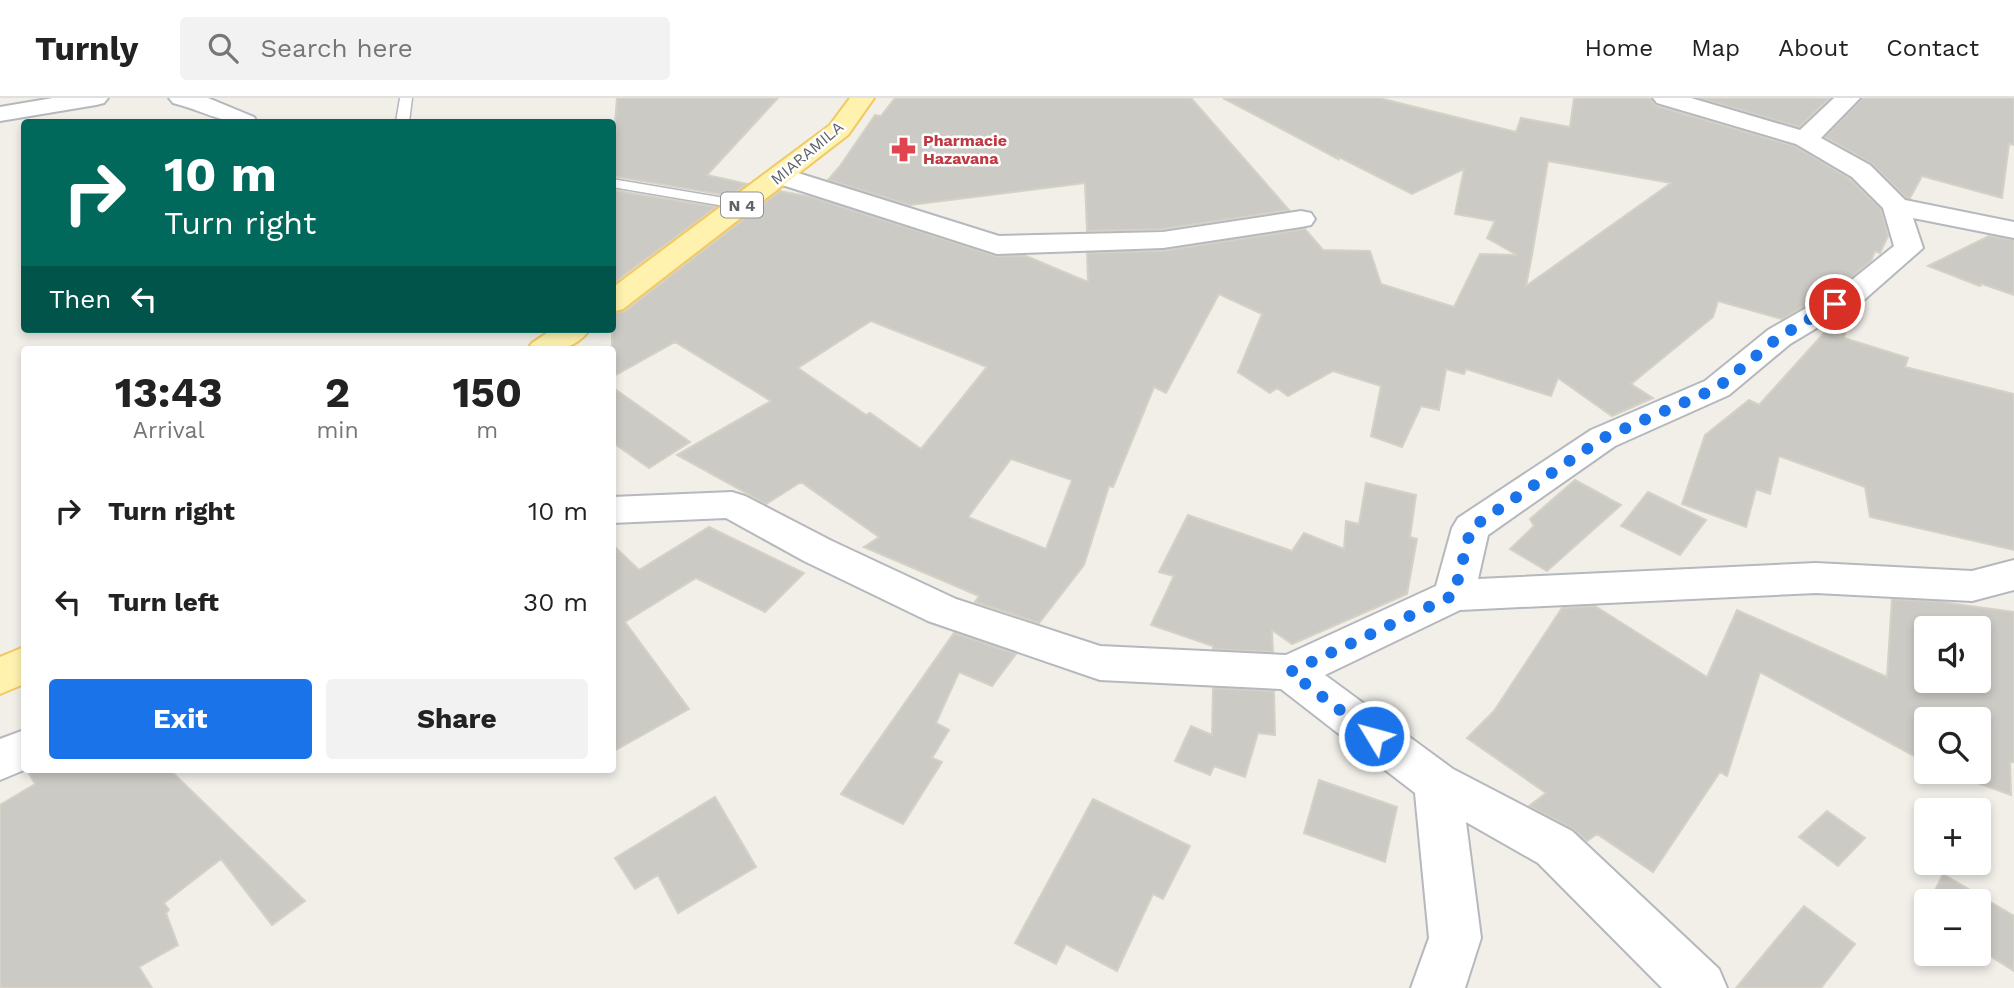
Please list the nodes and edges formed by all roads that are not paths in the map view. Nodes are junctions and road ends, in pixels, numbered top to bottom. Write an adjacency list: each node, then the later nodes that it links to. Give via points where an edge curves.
1 (96, 98): 7 (street)
2 (181, 98): 8 (street)
3 (406, 98): 9 (lane)
4 (862, 98): 11 (main road, MIARAMILA / N 4, via 839,130)
5 (1665, 98): 10 (street)
6 (1848, 98): 10 (street)
7 (0, 114)
8 (238, 119)
9 (403, 119)
10 (1805, 139): 14 (street, via 1861,172)
11 (782, 176): 13 (main road, MIARAMILA / N 4); 15 (street, via 997,245 1163,240)
12 (616, 184): 13 (lane)
13 (742, 205): 17 (main road, MIARAMILA / N 4)
14 (1896, 206): 16 (street); 22 (street, via 1909,248 1854,293 1779,337 1717,388 1603,438 1471,528)
15 (1301, 219)
16 (2014, 230)
17 (616, 300)
18 (568, 333): 19 (main road)
19 (549, 346)
20 (616, 510): 24 (street, via 732,505 942,610 1100,663)
21 (2014, 575): 22 (street, via 1972,586 1816,578)
22 (1454, 595): 24 (street)
23 (21, 666): 25 (main road)
24 (1290, 672): 28 (street)
25 (0, 677)
26 (21, 751): 27 (street)
27 (0, 760)
28 (1437, 783): 29 (street, via 1455,938); 30 (street, via 1555,847)
29 (1438, 988)
30 (1700, 988)

